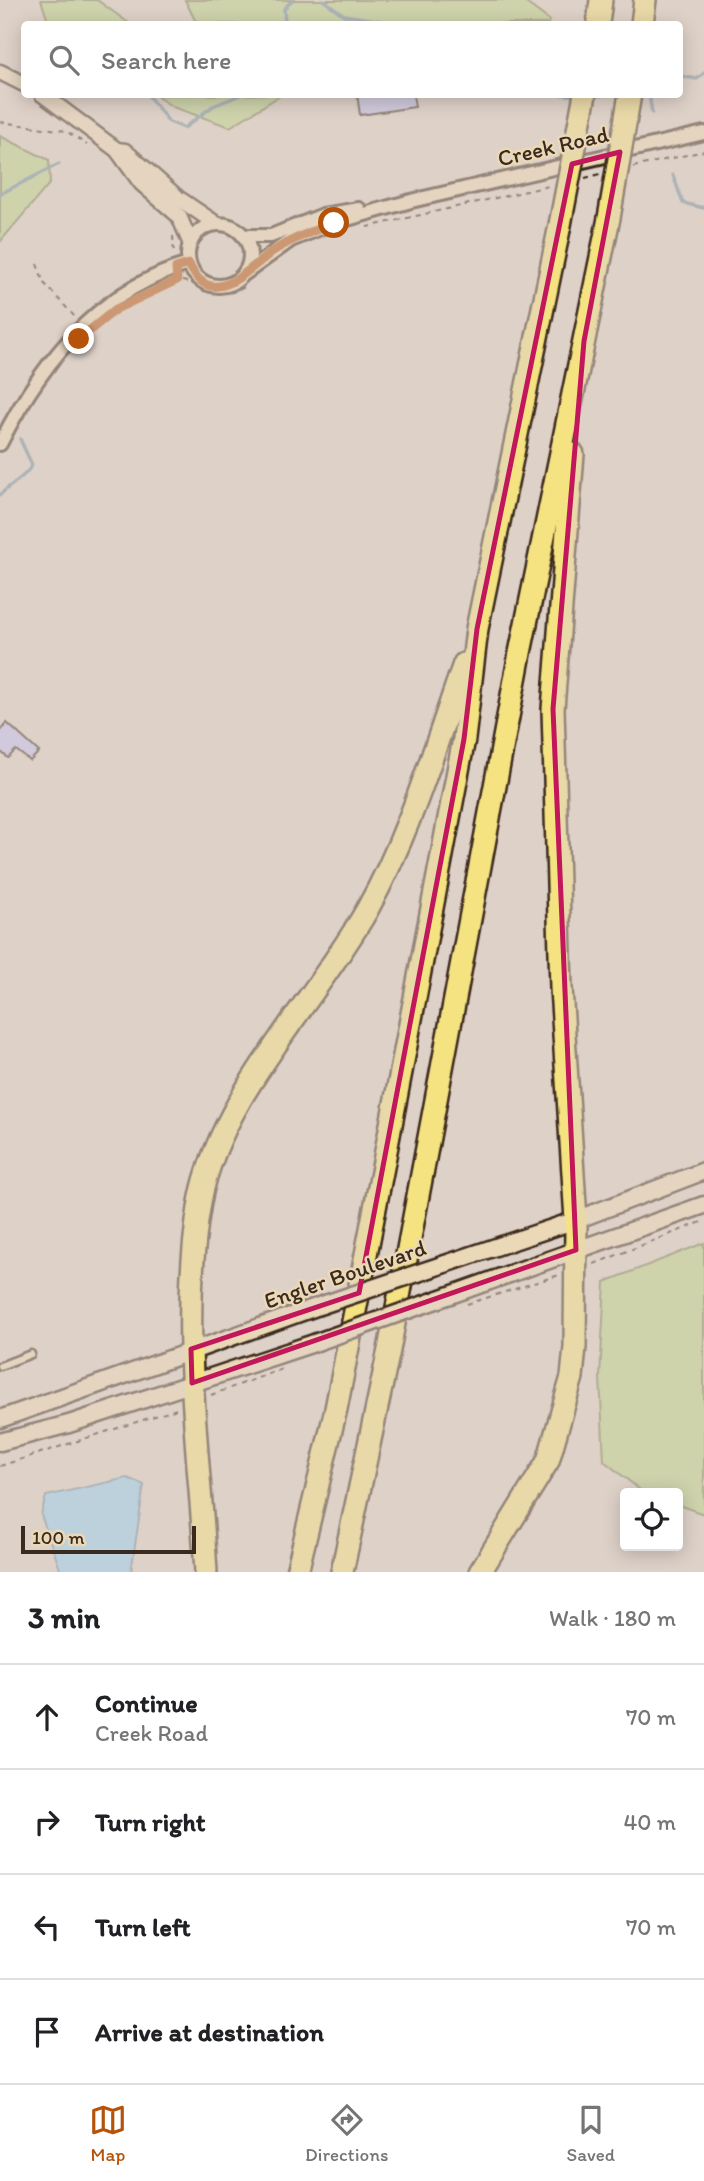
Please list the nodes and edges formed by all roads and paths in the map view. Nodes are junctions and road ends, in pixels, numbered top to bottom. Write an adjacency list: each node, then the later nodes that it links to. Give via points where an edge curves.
1 (0, 72): 2 (street)
2 (21, 82)
3 (47, 98): 9 (street)
4 (583, 98): 27 (highway, bridge)
5 (629, 98): 25 (highway, bridge)
6 (0, 122): 8 (path, via 66,131)
7 (704, 133): 15 (street, Creek Road)
8 (89, 146)
9 (117, 150): 16 (street, via 125,151 178,198); 20 (street, via 141,183 179,216)
10 (704, 151): 11 (path)
11 (625, 169)
12 (612, 172): 13 (path)
13 (585, 178)
14 (559, 184): 17 (path)
15 (411, 201): 19 (street, Creek Road, via 323,215 271,236); 23 (street, Creek Road, via 310,231 272,253)
16 (215, 223): 19 (street, via 236,228); 20 (street, via 196,233)
17 (361, 228)
18 (172, 233): 22 (path)
19 (244, 236): 23 (street, via 251,256)
20 (190, 242): 22 (street)
21 (37, 264): 24 (path, via 44,284)
22 (182, 266): 23 (street, via 199,280 218,286); 23 (path, via 177,280 214,293 226,293); 24 (street, via 114,300)
23 (246, 280)
24 (83, 326): 26 (street, via 51,359)
25 (583, 341): 30 (highway, via 553,709 561,988); 47 (highway)
26 (0, 444)
27 (477, 629): 36 (highway, via 397,849 367,910 237,1106 213,1157 201,1202); 46 (highway, via 464,739 383,1167 336,1409)
28 (704, 1171): 30 (main road, Engler Boulevard)
29 (704, 1205): 32 (main road)
30 (576, 1220): 32 (highway); 36 (main road, Engler Boulevard, bridge)
31 (704, 1221): 33 (path)
32 (576, 1250): 40 (main road, bridge, via 314,1343); 48 (highway, via 574,1357 556,1440 530,1495)
33 (594, 1264)
34 (562, 1275): 35 (path)
35 (459, 1306)
36 (191, 1349): 40 (highway); 42 (main road, Engler Boulevard)
37 (31, 1354): 38 (lane)
38 (0, 1366)
39 (291, 1366): 40 (path)
40 (201, 1389): 43 (main road); 45 (highway)
41 (172, 1411): 44 (path)
42 (0, 1419)
43 (0, 1442)
44 (0, 1466)
45 (206, 1572)
46 (297, 1572)
47 (342, 1572)
48 (480, 1572)

